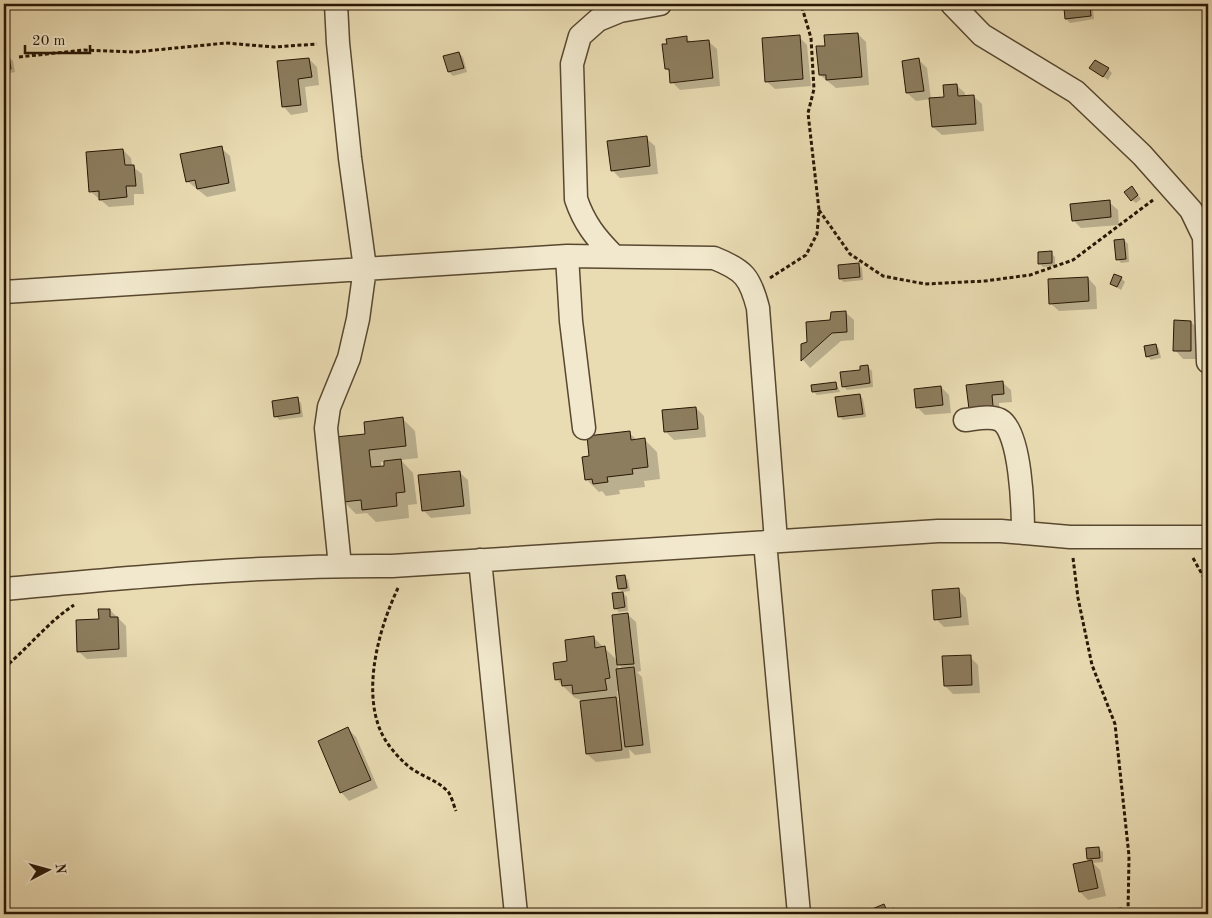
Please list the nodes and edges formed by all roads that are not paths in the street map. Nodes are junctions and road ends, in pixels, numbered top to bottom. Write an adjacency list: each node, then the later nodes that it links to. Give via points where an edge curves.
1 (336, 4): 6 (street)
2 (660, 4): 4 (street, via 598,20 580,36 572,64 576,199 582,217)
3 (952, 4): 8 (street, via 982,35 1076,92 1172,186 1191,210 1204,237)
4 (613, 255): 5 (street); 13 (street, via 714,258 736,267 752,286 758,308)
5 (567, 256): 6 (street); 10 (street)
6 (365, 268): 7 (street); 15 (street, via 349,358 331,400 326,428)
7 (4, 292)
8 (1208, 362)
9 (965, 420): 11 (street, via 998,419 1005,424 1017,462)
10 (584, 428)
11 (1024, 533): 12 (street, via 1070,537); 13 (street, via 938,531)
12 (1208, 537)
13 (770, 542): 14 (street); 18 (street, via 774,658)
14 (480, 560): 15 (street); 17 (street)
15 (340, 566): 16 (street, via 117,578)
16 (4, 589)
17 (516, 914)
18 (799, 914)

